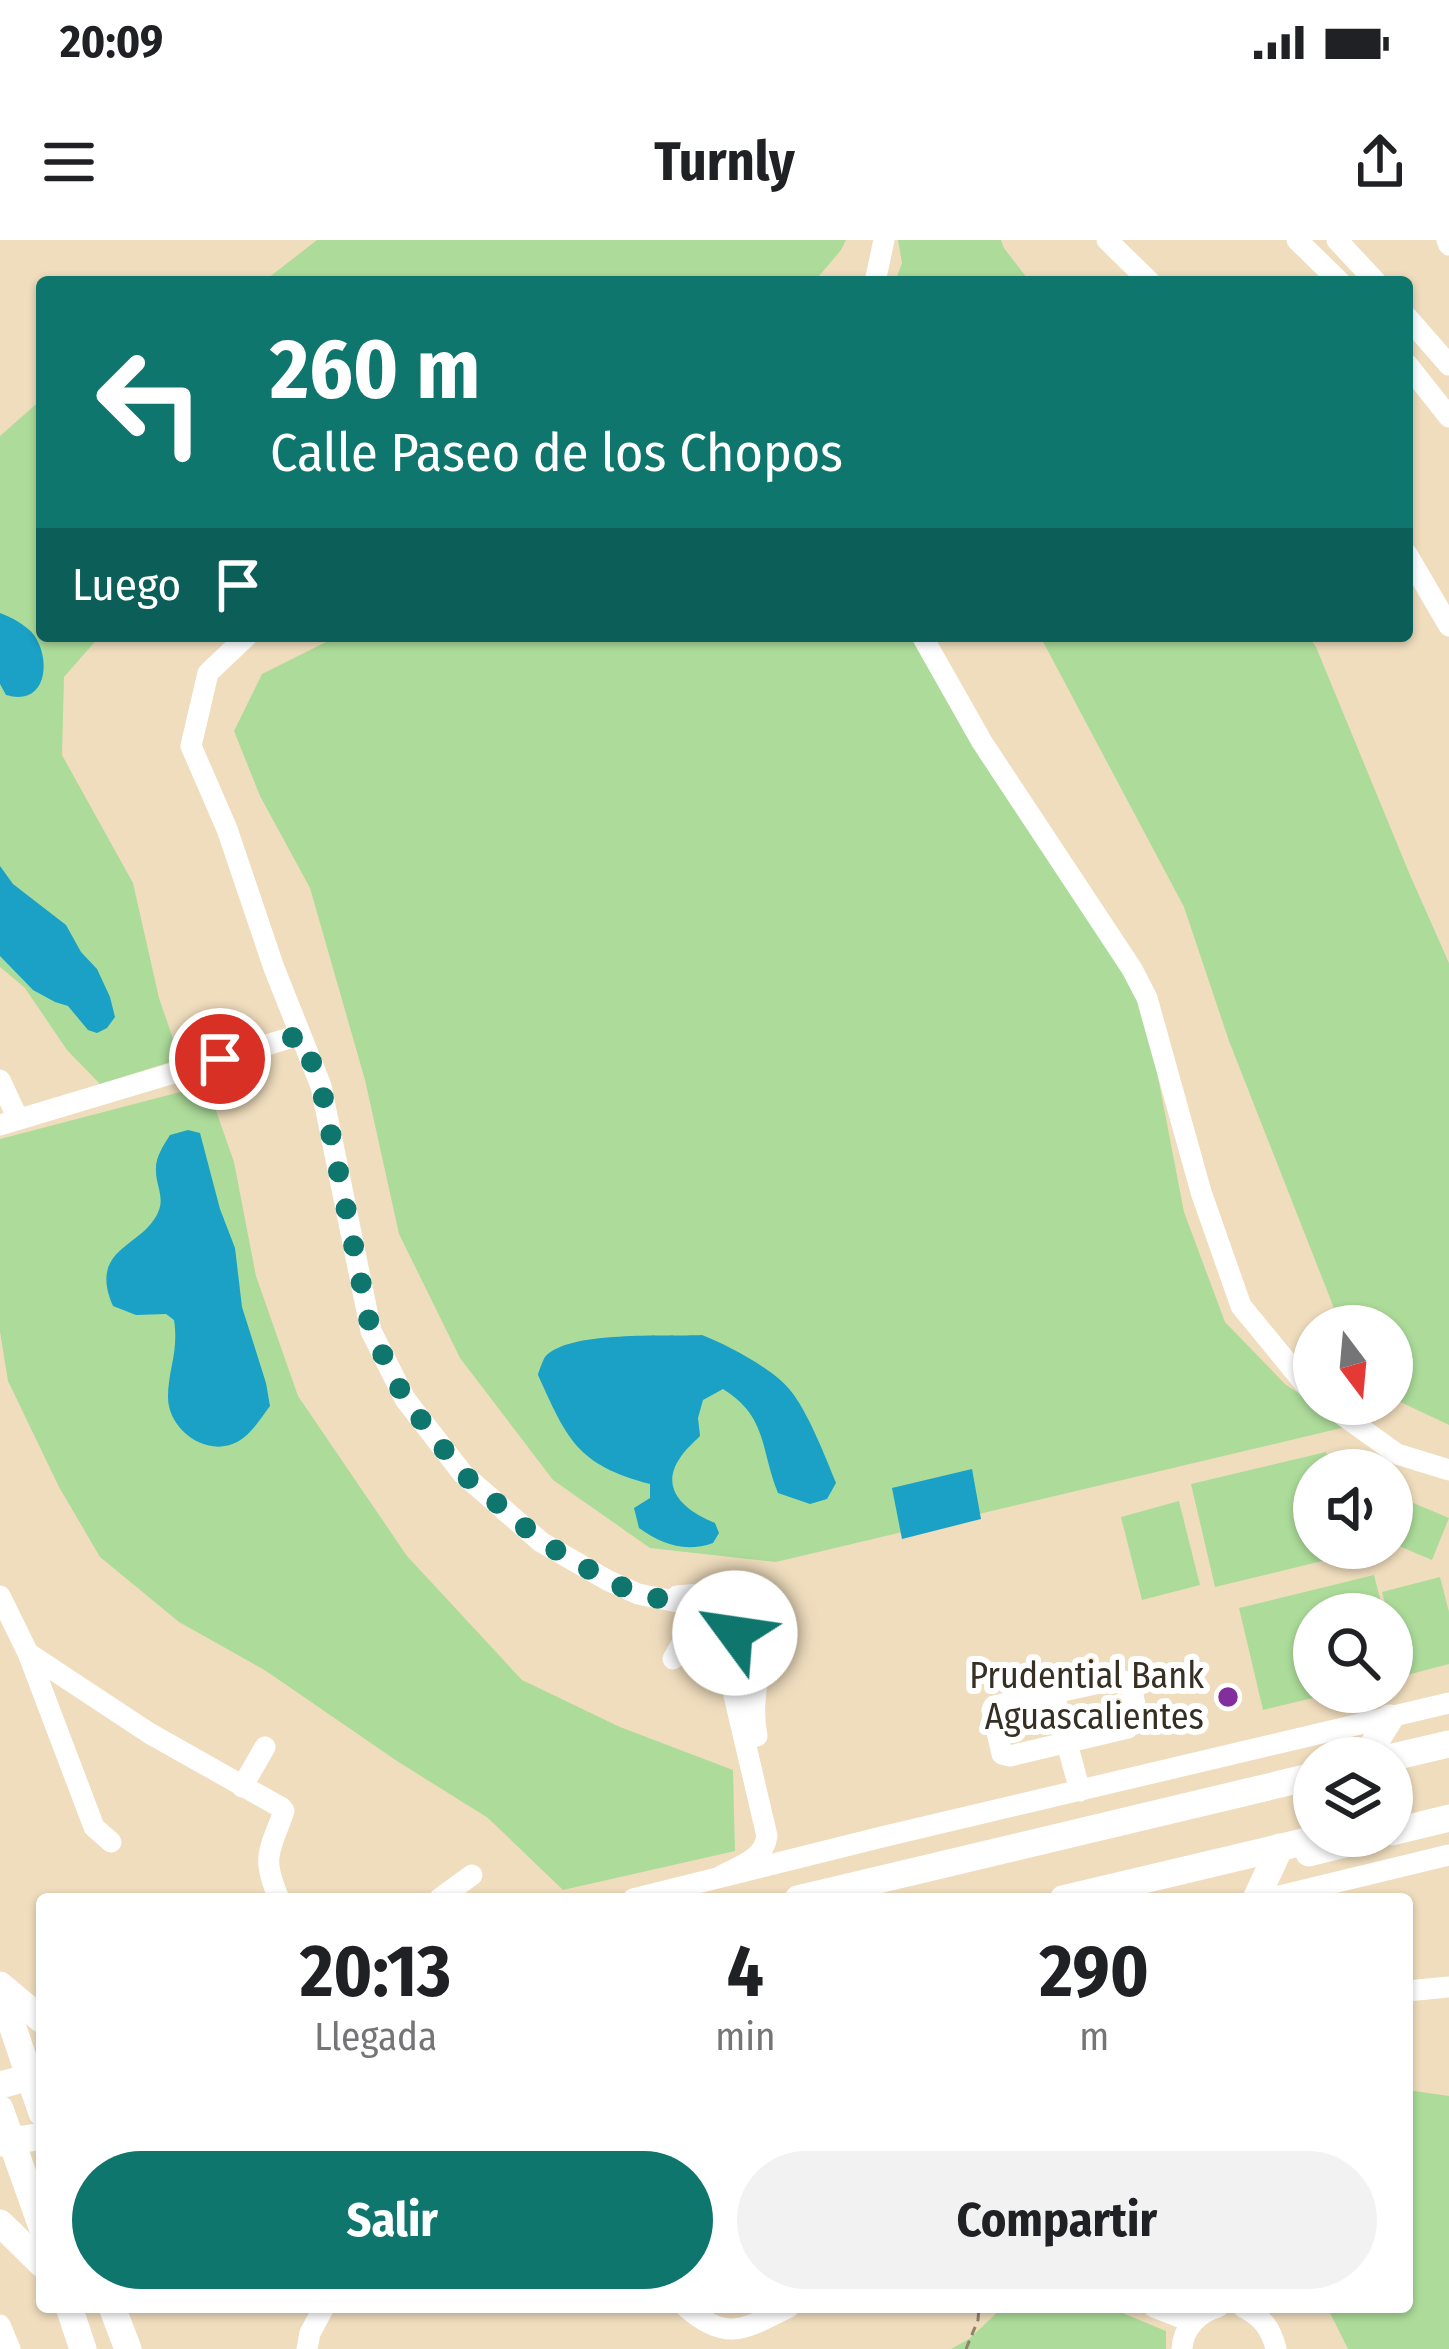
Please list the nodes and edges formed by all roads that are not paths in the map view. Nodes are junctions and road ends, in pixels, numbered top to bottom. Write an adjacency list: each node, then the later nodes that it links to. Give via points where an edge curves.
1 (884, 240): 5 (street)
2 (1107, 240): 6 (street)
3 (1297, 240): 7 (street)
4 (1337, 240): 8 (street)
5 (875, 276)
6 (1144, 276)
7 (1334, 276)
8 (1370, 276)
9 (1413, 324): 10 (street)
10 (1449, 365)
11 (1413, 368): 12 (street)
12 (1440, 387): 13 (street)
13 (1449, 417)
14 (1413, 564): 15 (street)
15 (1449, 626)
16 (242, 642): 18 (street, via 208,673 191,746)
17 (925, 642): 21 (street, via 1132,968 1240,1306)
18 (301, 1035): 20 (street); 25 (street, via 321,1086 371,1331 405,1399 463,1474 542,1542)
19 (0, 1080): 20 (street)
20 (9, 1122)
21 (1293, 1370)
22 (1356, 1425): 23 (street, via 1397,1454)
23 (1449, 1470)
24 (0, 1596): 27 (street)
25 (658, 1599): 26 (street); 45 (street, via 742,1584 760,1594 754,1714 783,1841 797,1847)
26 (702, 1608): 28 (street); 52 (street, via 722,1612 734,1626 733,1691 767,1836 762,1852)
27 (28, 1653): 39 (street); 46 (street, via 94,1828)
28 (673, 1659)
29 (1053, 1692): 33 (street); 33 (street, via 994,1706 1002,1754); 33 (street, via 1118,1679 1130,1687 1135,1723)
30 (1449, 1703): 31 (street)
31 (1390, 1718): 32 (main road); 40 (street)
32 (1378, 1737)
33 (1067, 1742): 40 (street)
34 (1449, 1746): 36 (main road)
35 (265, 1747): 39 (street)
36 (1413, 1755)
37 (1293, 1783): 56 (main road)
38 (1293, 1783): 57 (main road)
39 (242, 1787): 53 (street, via 284,1810 266,1859)
40 (1080, 1791): 45 (street)
41 (1449, 1808): 42 (main road)
42 (1413, 1816)
43 (1449, 1818): 44 (main road)
44 (1413, 1827)
45 (886, 1836): 52 (street)
46 (111, 1842)
47 (1293, 1844): 48 (main road)
48 (1280, 1847): 58 (main road); 60 (main road)
49 (1449, 1855): 61 (street)
50 (1293, 1856): 59 (main road)
51 (472, 1875): 54 (street)
52 (722, 1876): 55 (street)
53 (277, 1893)
54 (448, 1893)
55 (656, 1893)
56 (824, 1893)
57 (854, 1893)
58 (1088, 1893)
59 (1143, 1893)
60 (1259, 1893)
61 (1292, 1893)
62 (0, 1988): 65 (main road); 66 (main road)
63 (1449, 1988): 64 (street)
64 (1413, 1990)
65 (36, 2015)
66 (36, 2081)
67 (0, 2085): 68 (main road)
68 (36, 2090)
69 (36, 2092): 70 (main road)
70 (0, 2102): 71 (main road)
71 (20, 2145): 72 (main road)
72 (36, 2205)
73 (0, 2222): 74 (main road)
74 (36, 2258)
75 (71, 2313): 86 (main road)
76 (114, 2313): 87 (main road)
77 (321, 2313): 88 (street)
78 (695, 2313): 79 (street, via 720,2330)
79 (778, 2313)
80 (1169, 2313): 83 (street)
81 (1203, 2313): 83 (street)
82 (1254, 2313): 90 (street)
83 (1192, 2322): 89 (street)
84 (0, 2325): 85 (street)
85 (10, 2349)
86 (83, 2349)
87 (128, 2349)
88 (307, 2349)
89 (1182, 2349)
90 (1276, 2349)

